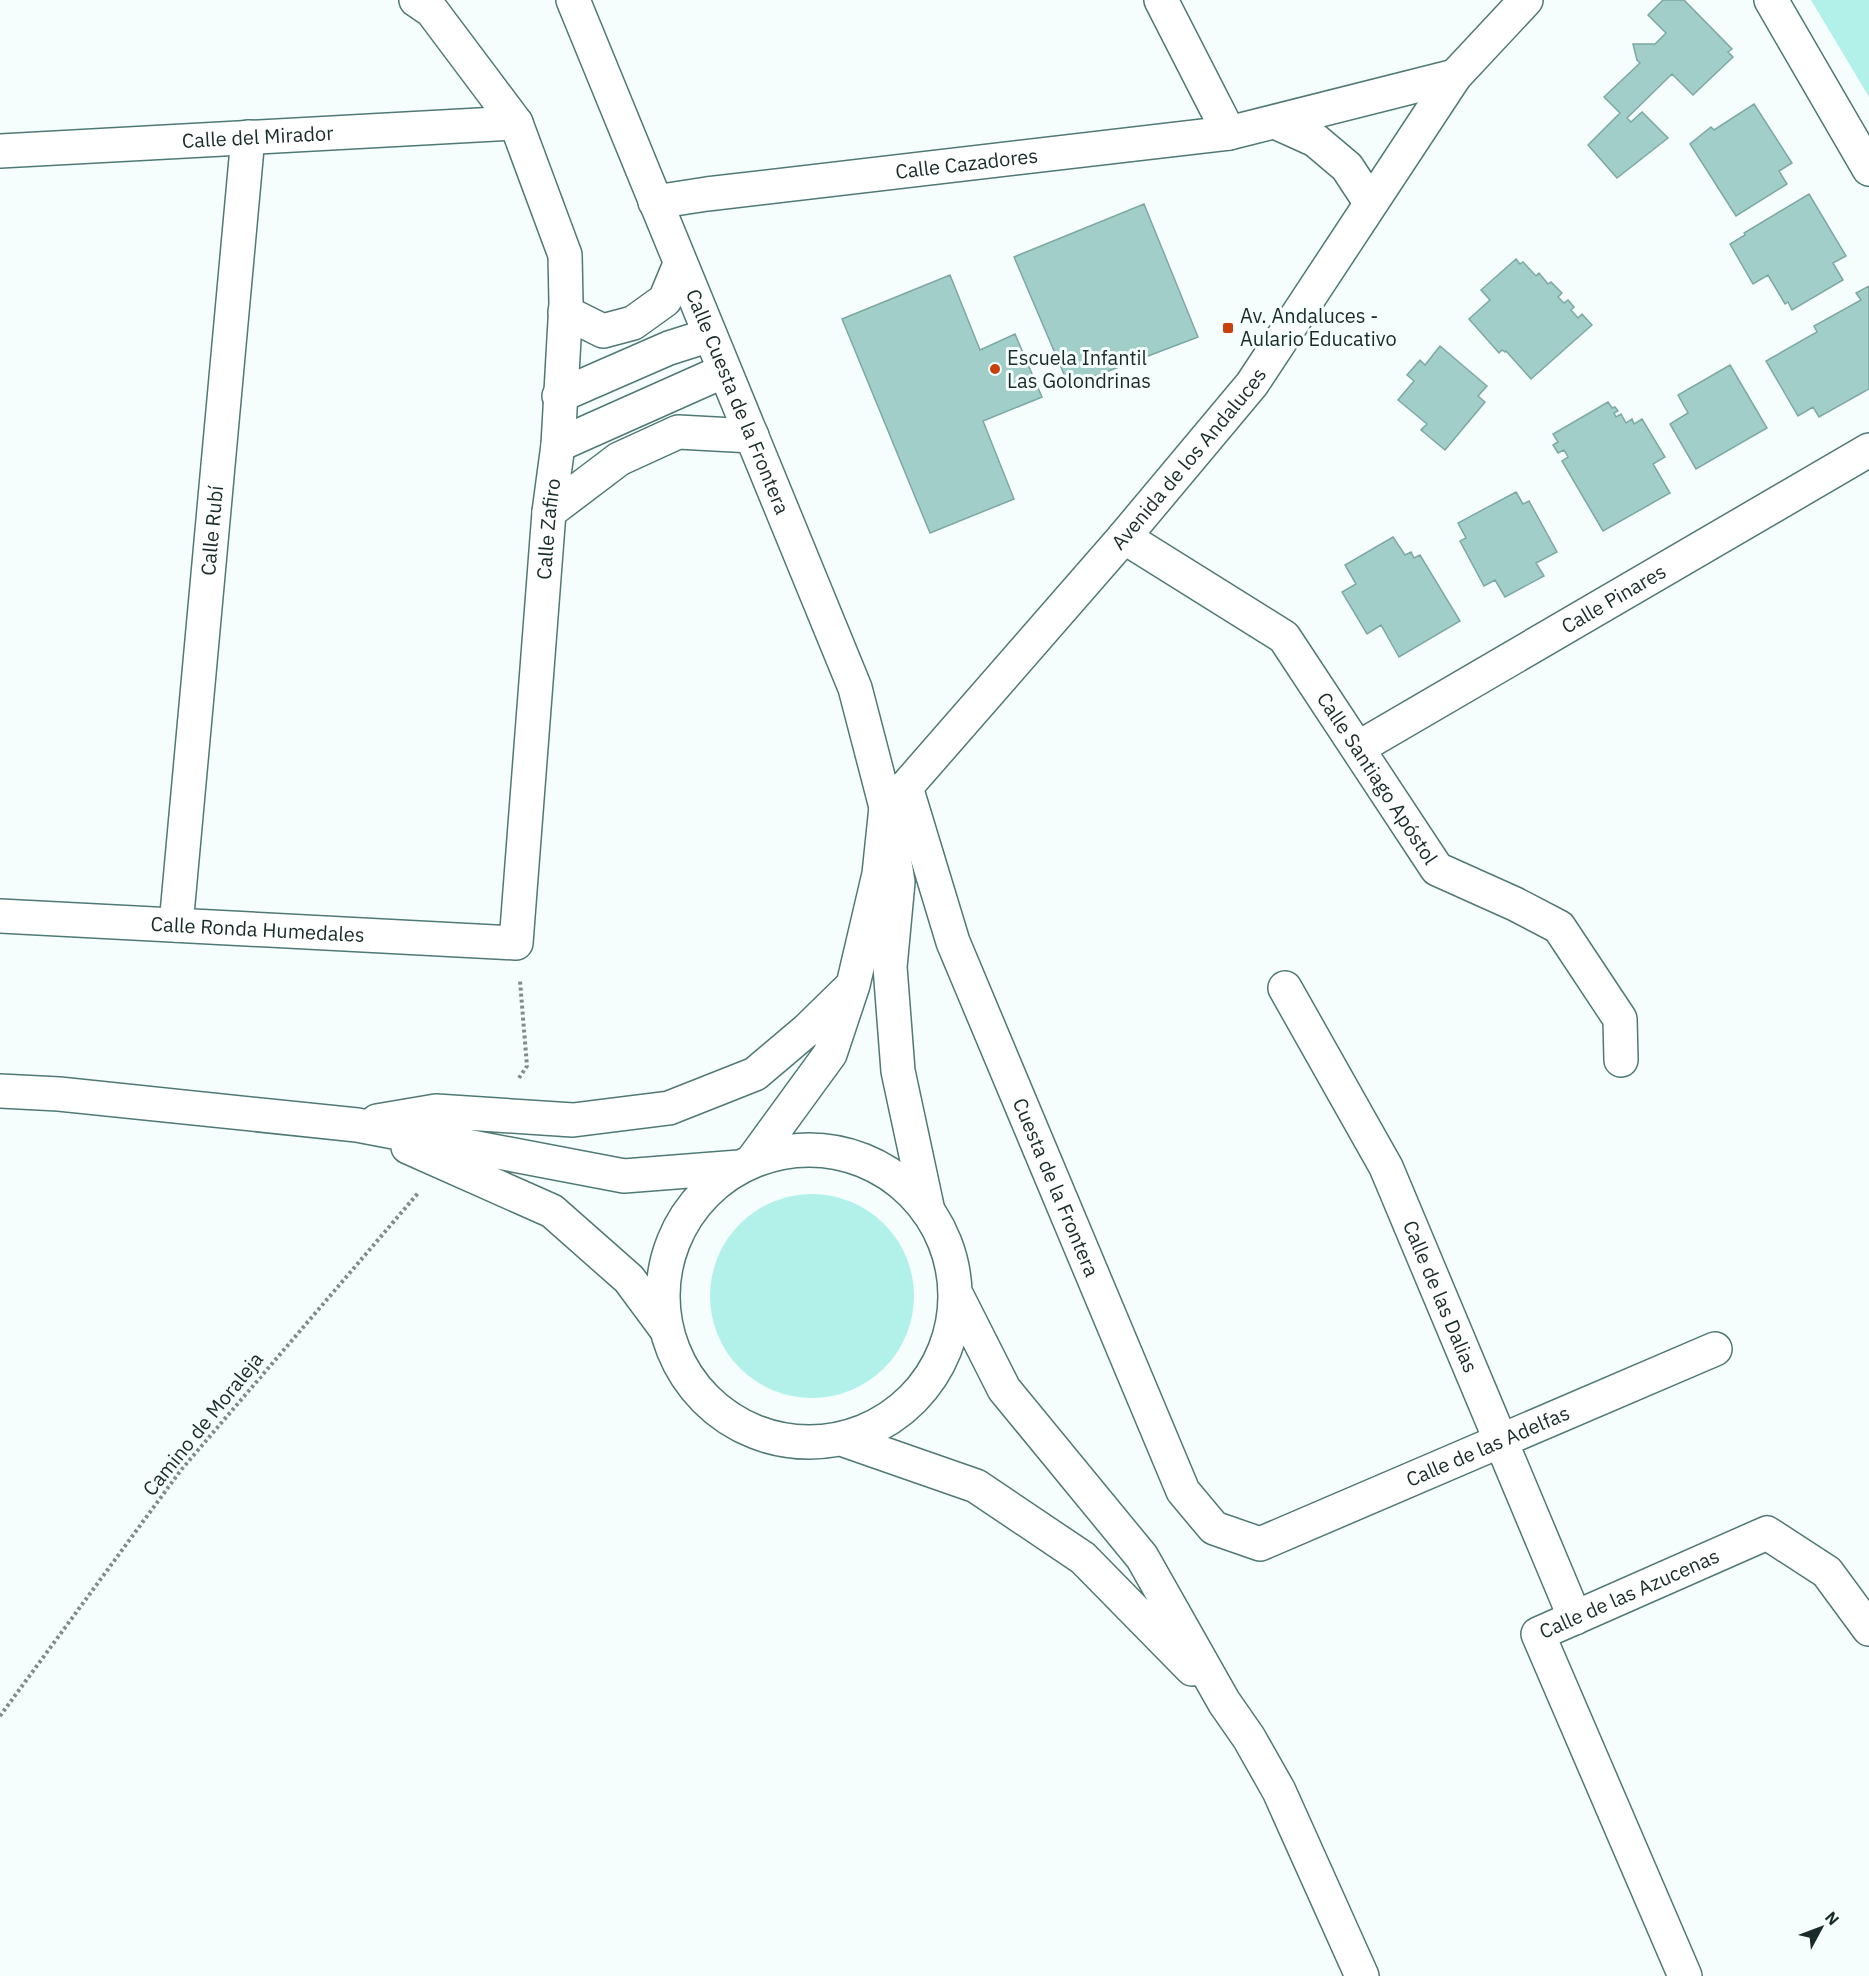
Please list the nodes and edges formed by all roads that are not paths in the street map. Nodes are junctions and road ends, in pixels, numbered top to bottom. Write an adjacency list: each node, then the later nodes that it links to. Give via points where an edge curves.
1 (416, 0): 8 (street, Calle Zafiro, via 432,11)
2 (573, 0): 13 (street, Calle Cuesta de la Frontera)
3 (1161, 0): 9 (street)
4 (1526, 0): 6 (street, Avenida de los Andaluces)
5 (1771, 0): 12 (street)
6 (1455, 76): 7 (street, Calle Cazadores); 14 (street, Avenida de los Andaluces)
7 (1275, 122): 9 (street, Calle Cazadores); 14 (street, via 1315,140 1347,167)
8 (516, 123): 10 (street, Calle del Mirador); 16 (street, Calle Zafiro, via 565,255)
9 (1229, 133): 13 (street, Calle Cazadores)
10 (248, 136): 11 (street, Calle del Mirador); 28 (street, Calle Rubí)
11 (0, 152)
12 (1869, 169)
13 (656, 202): 15 (street, Calle Cuesta de la Frontera)
14 (1371, 202): 24 (street, Avenida de los Andaluces, via 1252,384)
15 (680, 264): 16 (street, via 665,300 633,323 603,331); 17 (street, Calle Cuesta de la Frontera)
16 (565, 312): 19 (street, Calle Zafiro)
17 (710, 335): 18 (street, Calle Cuesta de la Frontera); 19 (street, via 669,348)
18 (724, 371): 20 (street, Calle Cuesta de la Frontera); 21 (street)
19 (559, 396): 21 (street, Calle Zafiro)
20 (752, 436): 23 (street, via 678,432 619,459); 26 (street, Calle Cuesta de la Frontera)
21 (558, 445): 23 (street, Calle Zafiro)
22 (1869, 450): 25 (street, Calle Pinares)
23 (549, 512): 29 (street, Calle Zafiro)
24 (1124, 537): 25 (street, Calle Santiago Apóstol, via 1284,637); 26 (street, Avenida de los Andaluces)
25 (1358, 748): 32 (street, Calle Santiago Apóstol, via 1437,869 1559,927 1620,1019)
26 (896, 797): 30 (street); 36 (street, via 898,882 890,967 898,1071); 42 (street, Cuesta de la Frontera, via 1183,1491 1214,1528)
27 (0, 916): 28 (street, Calle Ronda Humedales)
28 (176, 926): 29 (street, Calle Ronda Humedales)
29 (516, 944)
30 (853, 984): 34 (street, via 755,1074 669,1108 573,1120 436,1111); 35 (street, via 830,1054)
31 (1285, 988): 41 (street, Calle de las Dalias, via 1386,1167)
32 (1622, 1060)
33 (0, 1091): 34 (street)
34 (357, 1125): 35 (street, via 624,1176); 38 (street, via 552,1211 629,1279)
35 (746, 1164): 36 (street, via 795,1151 849,1155 879,1167 906,1186); 38 (street, via 708,1189 684,1219 669,1254 663,1292)
36 (928, 1211): 37 (street, via 953,1264)
37 (956, 1294): 40 (street, via 952,1334 937,1370 913,1401 881,1425); 45 (street, via 1005,1389 1142,1557)
38 (666, 1329): 40 (street, via 680,1365 702,1397 732,1421 767,1437 787,1441 806,1444)
39 (1716, 1350): 41 (street, Calle de las Adelfas)
40 (844, 1440): 45 (street, via 976,1486 1083,1558)
41 (1501, 1440): 42 (street, Calle de las Adelfas); 43 (street, Calle de las Dalias)
42 (1260, 1544)
43 (1575, 1618): 44 (street, Calle de las Azucenas, via 1767,1533 1827,1572); 47 (street, Calle de las Azucenas, via 1538,1634)
44 (1869, 1629)
45 (1224, 1702): 46 (street, via 1280,1791)
46 (1362, 1976)
47 (1685, 1976)

